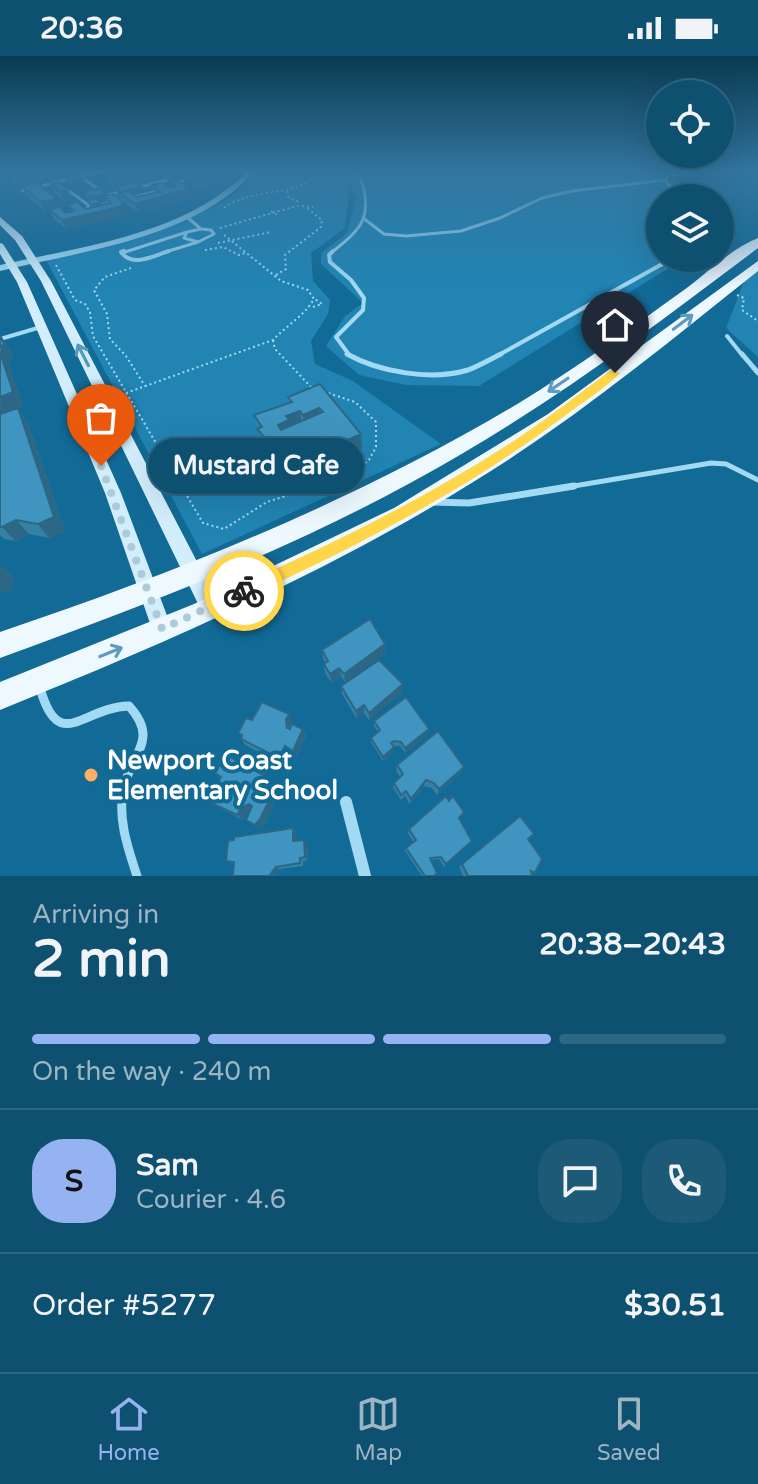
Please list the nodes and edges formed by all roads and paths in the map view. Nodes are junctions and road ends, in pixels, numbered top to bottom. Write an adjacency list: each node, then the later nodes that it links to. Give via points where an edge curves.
1 (189, 210): 22 (street)
2 (203, 210): 10 (street)
3 (278, 210): 7 (path)
4 (310, 210): 29 (path, via 322,220 321,227 290,249 286,269)
5 (364, 210): 9 (lane)
6 (516, 210): 9 (lane, via 461,231 406,236 384,234)
7 (273, 212): 8 (path); 15 (path, via 217,229)
8 (279, 216)
9 (363, 218): 28 (lane, via 354,235 329,255 364,298 363,310 336,337 347,354 382,369 426,374 467,370)
10 (183, 219): 12 (lane); 13 (lane); 22 (street)
11 (0, 220): 22 (main road)
12 (201, 229): 13 (lane); 16 (lane, via 214,234)
13 (190, 231): 16 (lane, via 184,235 187,240); 16 (lane, via 121,252 133,262)
14 (271, 232): 15 (path)
15 (229, 240): 19 (path); 21 (path)
16 (198, 242)
17 (758, 242): 45 (main road, one-way to 45, via 631,335 481,434 338,510)
18 (0, 246): 24 (main road)
19 (200, 248)
20 (205, 250): 21 (path, via 223,247)
21 (246, 253): 29 (path)
22 (31, 258): 24 (street); 45 (main road, one-way to 22)
23 (58, 259): 40 (path, via 54,262 75,300 90,312 93,336)
24 (7, 262): 27 (street); 34 (main road)
25 (142, 265): 39 (path, via 105,277 94,290 107,314 110,339)
26 (758, 265): 30 (main road)
27 (0, 268)
28 (648, 272)
29 (273, 275): 31 (path, via 308,290)
30 (725, 290): 33 (path, via 744,298 742,310); 44 (main road, one-way to 30, via 525,439)
31 (314, 299): 32 (path); 32 (path, via 322,304)
32 (311, 307): 37 (path)
33 (758, 321)
34 (41, 327): 36 (lane); 46 (main road)
35 (727, 336): 38 (lane)
36 (0, 339)
37 (273, 340): 39 (path); 42 (path, via 310,387 355,402 376,422 376,447 369,460 348,476 267,502 224,529 203,523)
38 (758, 373)
39 (145, 386): 40 (path)
40 (125, 393): 42 (path)
41 (236, 441): 42 (path, via 209,453 213,459)
42 (175, 476)
43 (758, 480): 44 (lane, via 726,464 711,463 469,503)
44 (423, 501): 47 (main road)
45 (194, 574): 46 (main road); 47 (main road)
46 (150, 593): 48 (main road); 49 (main road)
47 (210, 607): 48 (main road)
48 (162, 629): 50 (main road, one-way to 48)
49 (0, 645)
50 (38, 681): 51 (main road); 53 (lane, via 52,723 66,725 117,704 129,706 139,717 145,737 123,789 122,827)
51 (0, 696)
52 (346, 802): 54 (street)
53 (137, 876)
54 (365, 876)

